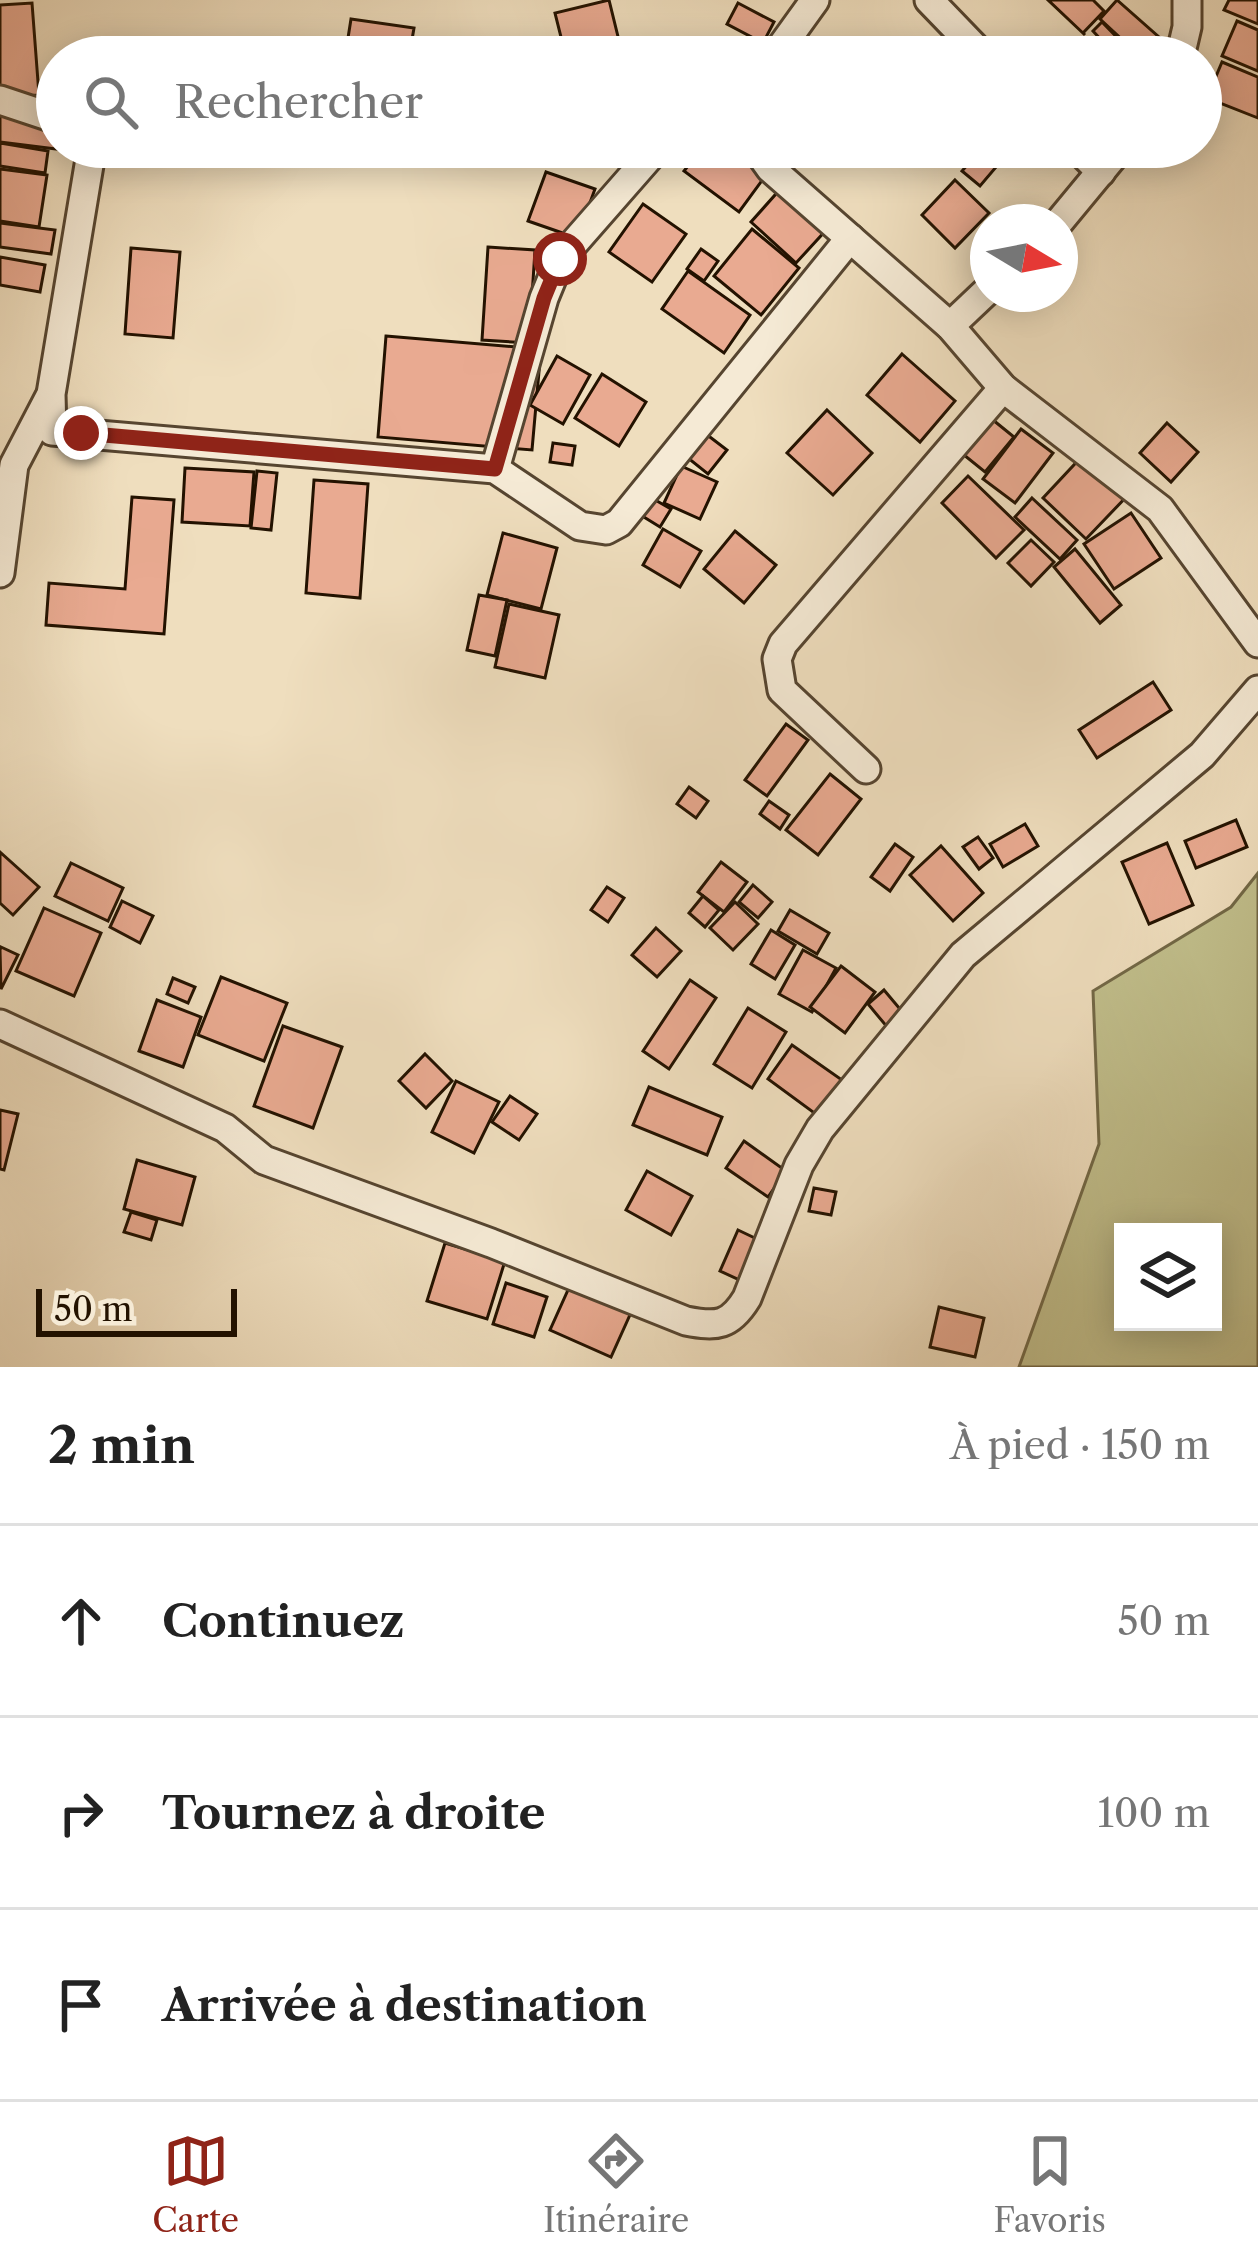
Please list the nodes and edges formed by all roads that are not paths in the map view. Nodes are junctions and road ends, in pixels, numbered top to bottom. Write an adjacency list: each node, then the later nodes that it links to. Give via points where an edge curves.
1 (815, 0): 4 (street)
2 (929, 0): 5 (street)
3 (1186, 0): 6 (street)
4 (789, 36)
5 (964, 36)
6 (1185, 36)
7 (0, 100): 8 (street)
8 (36, 112)
9 (89, 168): 20 (street)
10 (640, 168): 21 (street, via 560,259)
11 (770, 168): 16 (street)
12 (1098, 168): 14 (street)
13 (1105, 168): 14 (street)
14 (1102, 172): 15 (street)
15 (1074, 204)
16 (850, 238): 18 (street); 21 (street, via 619,523 580,526)
17 (970, 307): 18 (street)
18 (950, 326): 19 (street)
19 (1003, 388): 23 (street, via 1160,509); 25 (street, via 777,659 782,690)
20 (51, 394): 21 (street, via 52,431); 22 (street, via 14,465)
21 (495, 469)
22 (0, 573)
23 (1258, 643)
24 (1258, 690): 26 (street, via 1202,755 963,955 820,1129 747,1298 736,1316 713,1326 264,1160 225,1128)
25 (866, 769)
26 (0, 1024)

